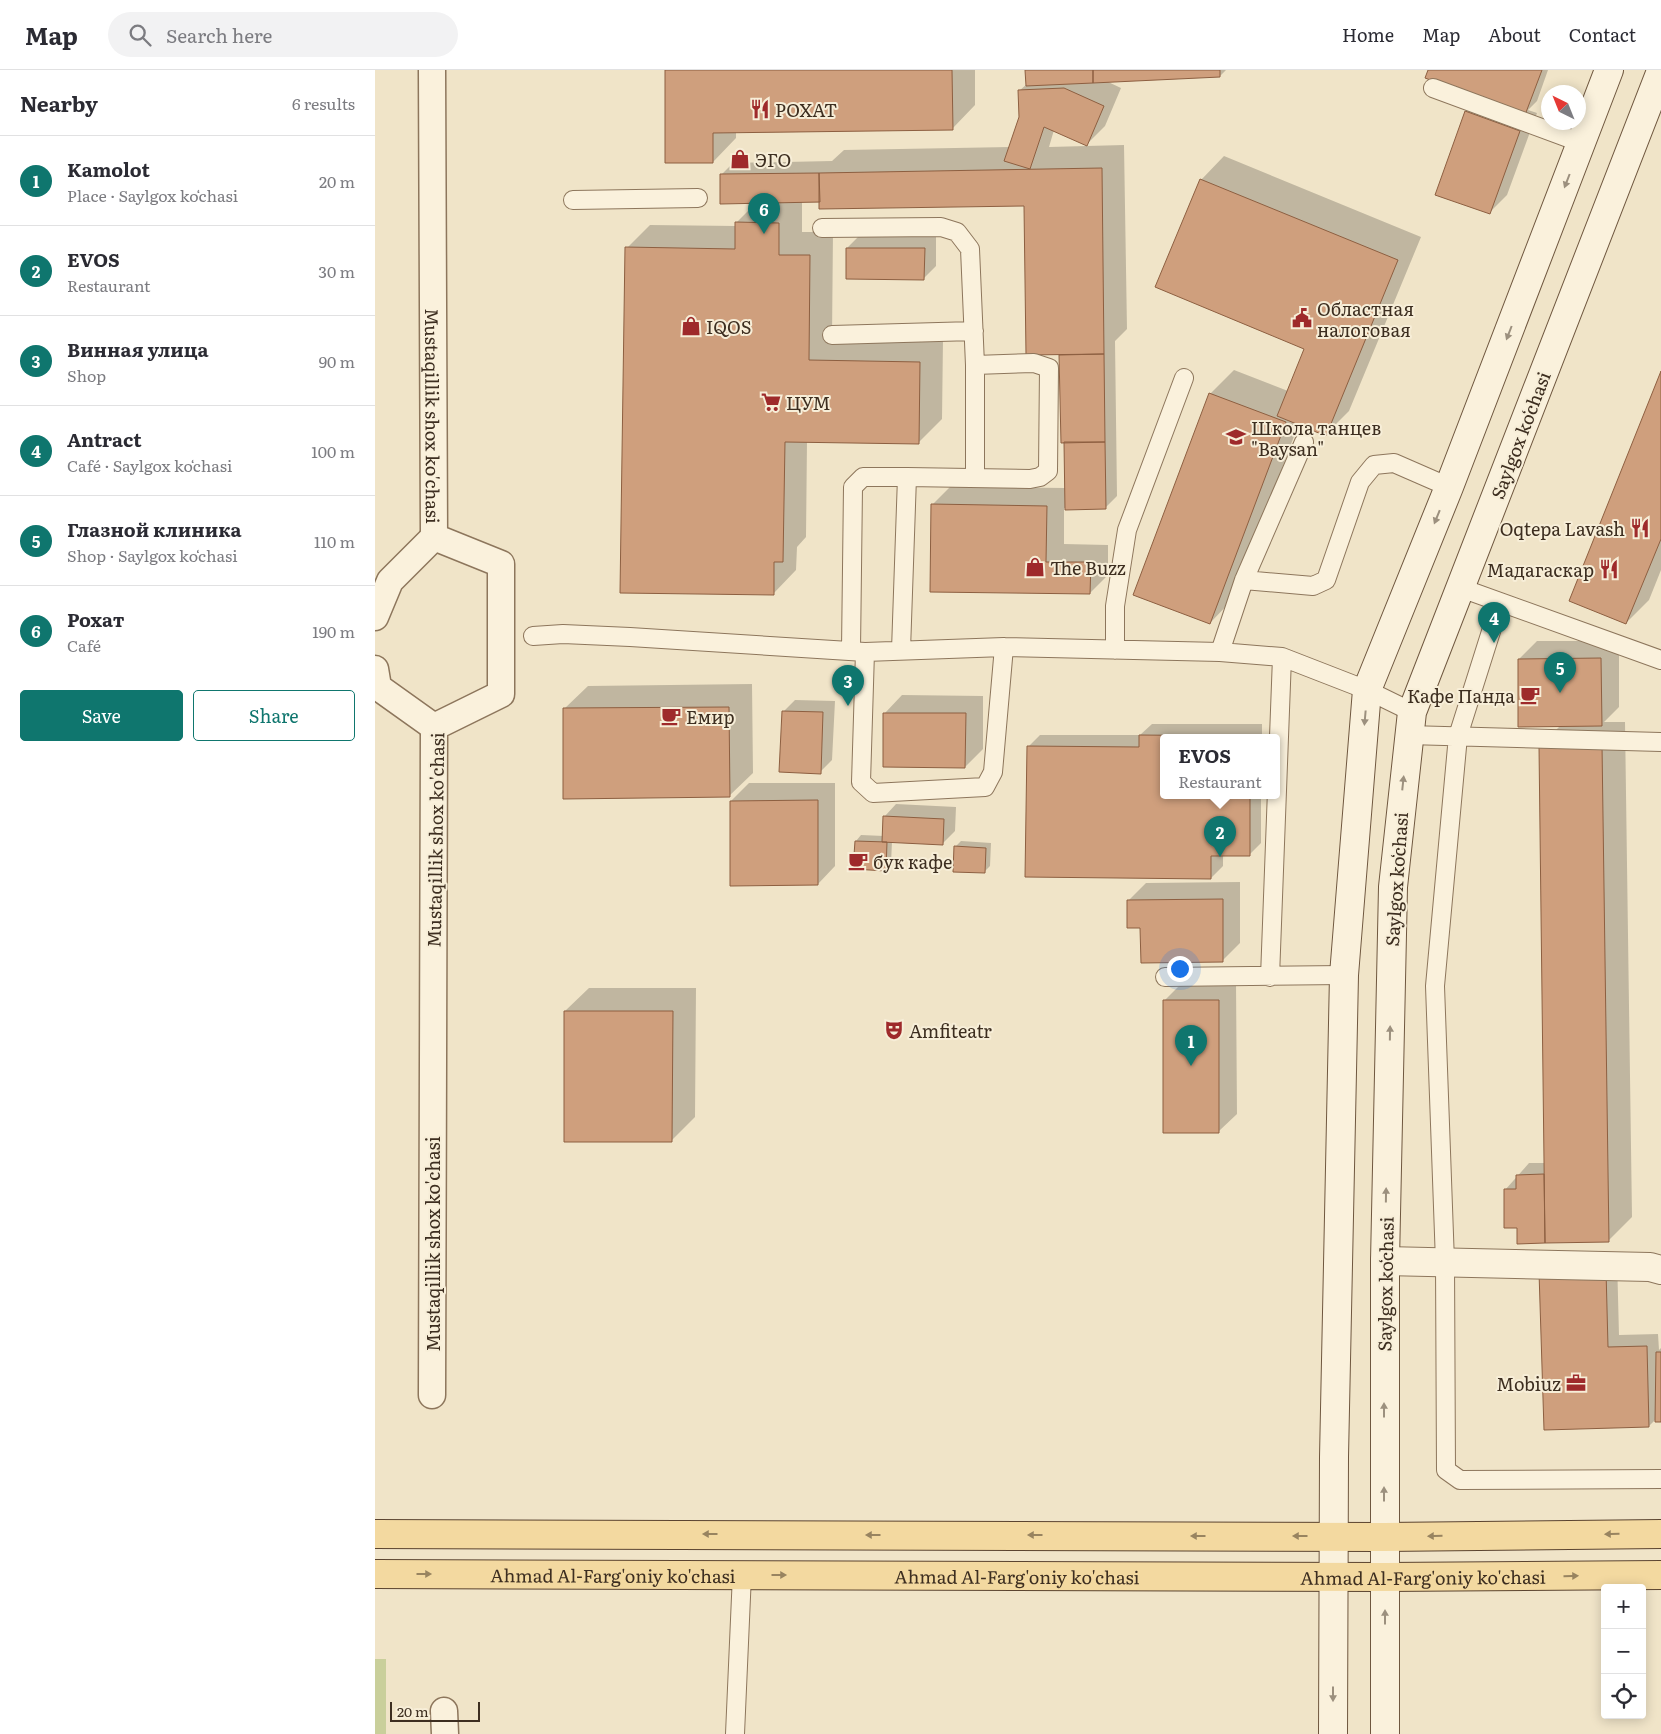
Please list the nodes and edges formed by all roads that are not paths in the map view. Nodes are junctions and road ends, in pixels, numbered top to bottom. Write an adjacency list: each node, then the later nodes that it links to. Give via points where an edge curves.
1 (432, 70): 17 (street, Mustaqillik shox ko'chasi)
2 (1609, 70): 5 (main road)
3 (1661, 71): 19 (main road, Saylgox koʻchasi)
4 (1433, 88): 5 (lane)
5 (1582, 144): 16 (main road, one-way to 16)
6 (698, 198): 7 (lane)
7 (573, 200)
8 (823, 228): 9 (lane, via 941,227 957,232 970,249)
9 (974, 331): 10 (lane); 11 (lane)
10 (832, 335)
11 (975, 365): 15 (lane); 15 (lane, via 1034,363 1049,368 1049,378 1048,471 1030,479)
12 (1184, 378): 25 (lane, via 1127,530 1115,606)
13 (1304, 442): 18 (lane)
14 (907, 477): 15 (lane); 24 (lane); 26 (lane, via 863,477 853,487)
15 (975, 477)
16 (1449, 487): 18 (lane, via 1393,463 1374,466 1360,482 1326,580 1313,586); 31 (main road, one-way to 31)
17 (434, 538): 21 (street, via 390,581); 33 (street, Mustaqillik shox ko'chasi, via 501,564 501,694)
18 (1244, 580): 27 (lane)
19 (1461, 588): 20 (lane); 32 (main road, Saylgox koʻchasi)
20 (1500, 603): 29 (lane); 35 (lane)
21 (375, 617)
22 (533, 636): 26 (lane, via 620,636)
23 (1004, 647): 24 (lane); 25 (lane); 26 (lane, via 993,772 985,787 873,793 861,782)
24 (901, 650): 26 (lane)
25 (1115, 650): 27 (lane)
26 (858, 651)
27 (1219, 652): 28 (lane)
28 (1282, 657): 31 (lane); 34 (lane)
29 (1661, 660)
30 (375, 669): 33 (street, via 378,687)
31 (1367, 690): 32 (lane); 38 (main road, one-way to 38)
32 (1410, 723): 35 (lane); 41 (main road, Saylgox koʻchasi, one-way to 32, via 1393,887)
33 (434, 726): 44 (street, Mustaqillik shox ko'chasi)
34 (1279, 734)
35 (1459, 736): 36 (lane); 42 (lane, via 1435,986)
36 (1661, 742)
37 (1277, 799): 39 (lane)
38 (1344, 975): 39 (lane); 48 (main road)
39 (1270, 977): 40 (lane)
40 (1165, 978)
41 (1385, 1261): 42 (main road); 49 (main road, Saylgox koʻchasi, one-way to 41)
42 (1445, 1262): 43 (main road, via 1650,1267); 45 (lane, via 1446,1470 1460,1480)
43 (1661, 1270)
44 (432, 1395)
45 (1661, 1478)
46 (375, 1534): 48 (main road, one-way to 46)
47 (1661, 1534): 49 (main road, one-way to 49)
48 (1333, 1536): 49 (main road); 53 (main road)
49 (1383, 1537): 54 (main road, Saylgox koʻchasi)
50 (375, 1574): 51 (main road, Ahmad Al-Farg'oniy ko'chasi, one-way to 51)
51 (742, 1574): 53 (main road, Ahmad Al-Farg'oniy ko'chasi, one-way to 53); 55 (lane)
52 (1661, 1574): 54 (main road, Ahmad Al-Farg'oniy ko'chasi, one-way to 52)
53 (1334, 1576): 54 (main road, Ahmad Al-Farg'oniy ko'chasi); 56 (main road, one-way to 56)
54 (1385, 1577): 57 (main road, Saylgox koʻchasi, one-way to 54)
55 (735, 1734)
56 (1333, 1734)
57 (1385, 1734)

